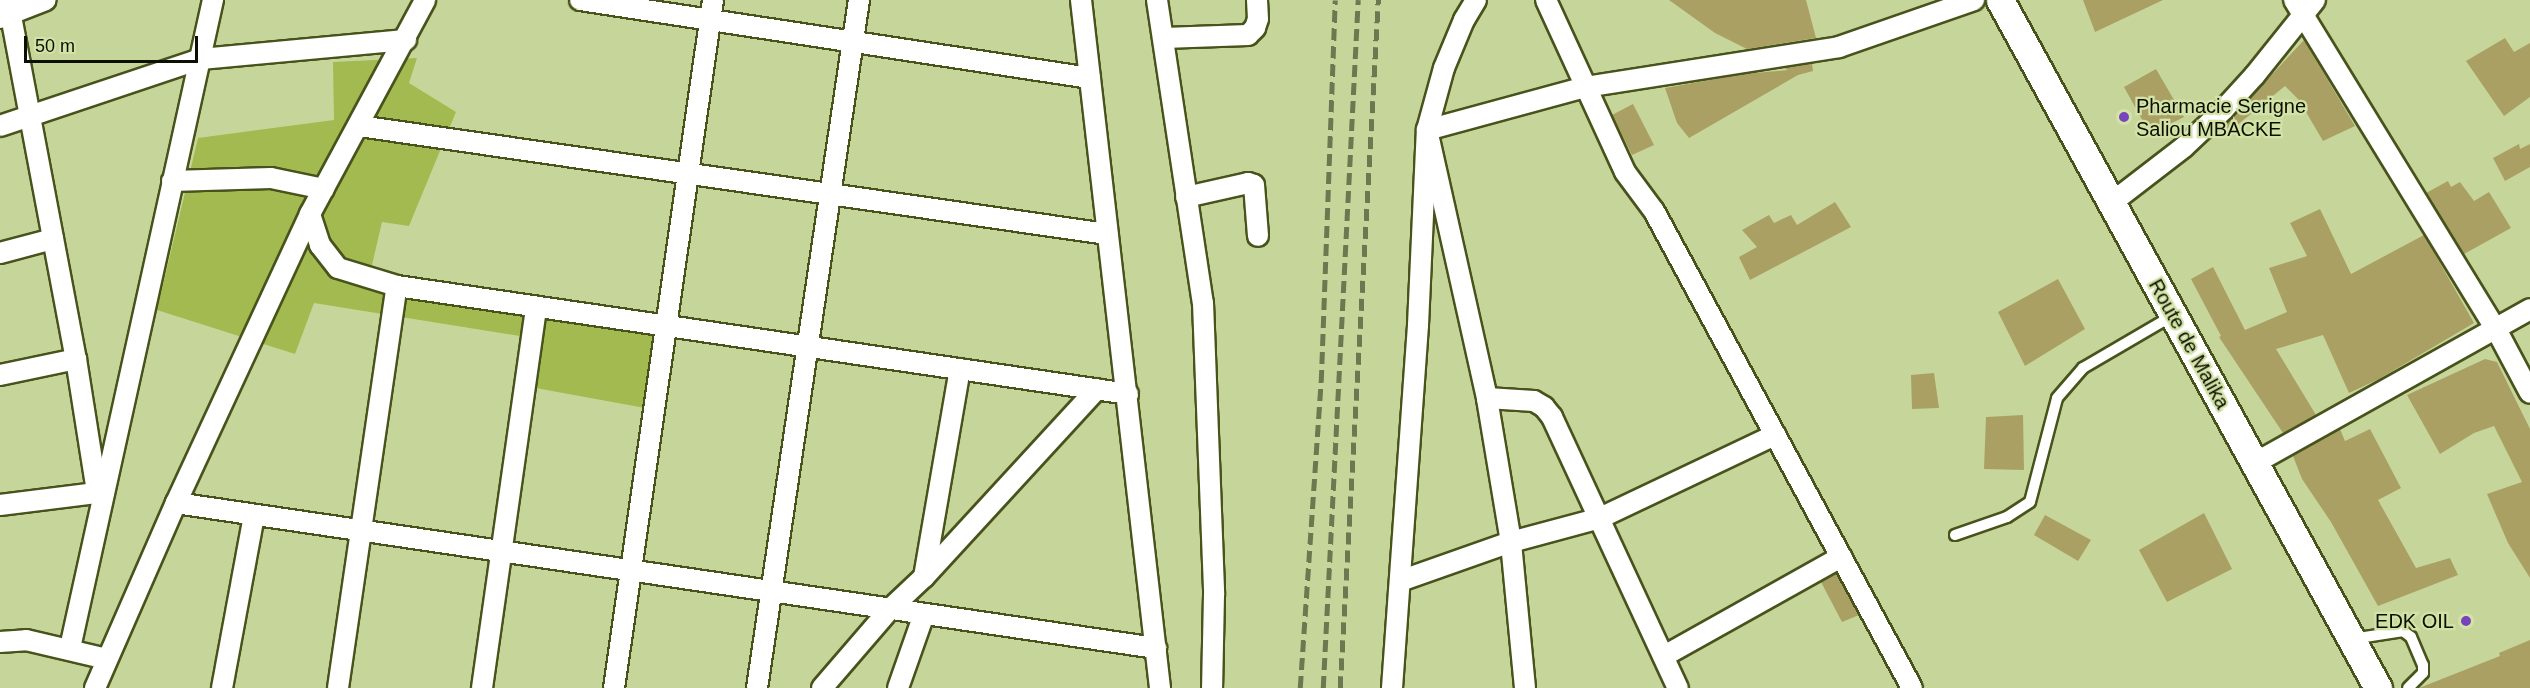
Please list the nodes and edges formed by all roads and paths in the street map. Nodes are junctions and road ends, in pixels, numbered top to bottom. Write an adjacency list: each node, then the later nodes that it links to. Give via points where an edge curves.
1 (46, 0): 15 (street)
2 (213, 0): 20 (street)
3 (425, 0): 18 (street)
4 (580, 0): 16 (street)
5 (713, 0): 16 (street)
6 (859, 0): 19 (street)
7 (1081, 0): 21 (street)
8 (1156, 0): 17 (street)
9 (1257, 0): 17 (street, via 1258,20 1248,35)
10 (1476, 0): 26 (street, via 1444,68)
11 (1546, 0): 22 (street)
12 (1974, 0): 22 (street, via 1839,47)
13 (2000, 0): 32 (main road, Route de Malika)
14 (2304, 5): 32 (street, via 2274,53 2224,109 2184,147); 43 (street)
15 (6, 11): 23 (street)
16 (711, 20): 19 (street); 27 (street)
17 (1164, 38): 31 (street)
18 (406, 40): 20 (street); 25 (street)
19 (853, 42): 21 (street); 30 (street)
20 (200, 58): 23 (street); 28 (street)
21 (1090, 78): 34 (street)
22 (1585, 87): 26 (street); 52 (street, via 1625,172 1654,211)
23 (31, 115): 24 (street); 36 (street)
24 (0, 126)
25 (359, 126): 27 (street); 29 (street)
26 (1428, 130): 51 (street); 66 (street)
27 (688, 173): 30 (street); 42 (street)
28 (172, 181): 29 (street, via 271,178); 54 (street)
29 (324, 189): 33 (street)
30 (830, 194): 34 (street); 44 (street)
31 (1186, 197): 35 (street, via 1248,183 1254,185); 85 (street, via 1203,303 1214,595)
32 (2110, 204): 41 (main road, Route de Malika)
33 (310, 214): 38 (street, via 320,244 338,268); 55 (street)
34 (1107, 234): 50 (street)
35 (1258, 236)
36 (53, 239): 37 (street); 45 (street)
37 (0, 253)
38 (397, 286): 39 (street); 59 (street)
39 (536, 307): 42 (street); 62 (street)
40 (2530, 309): 43 (street)
41 (2173, 316): 53 (main road, Route de Malika); 60 (lane, via 2083,369 2057,398 2030,502 2007,517)
42 (666, 326): 44 (street); 64 (street)
43 (2496, 329): 49 (street); 53 (street)
44 (808, 347): 46 (street); 67 (street)
45 (76, 359): 47 (street); 54 (street)
46 (960, 369): 48 (street); 65 (street)
47 (0, 375)
48 (1097, 389): 50 (street); 65 (street)
49 (2530, 393)
50 (1128, 394): 73 (street)
51 (1487, 398): 58 (street, via 1522,398 1544,407); 61 (street)
52 (1775, 435): 58 (street); 63 (street)
53 (2255, 464): 70 (main road, Route de Malika)
54 (101, 492): 56 (street); 72 (street)
55 (176, 503): 57 (street); 75 (street)
56 (0, 505)
57 (255, 515): 59 (street); 77 (street)
58 (1600, 518): 61 (street); 74 (street)
59 (361, 531): 62 (street); 78 (street)
60 (1955, 535)
61 (1511, 542): 66 (street); 87 (street)
62 (501, 552): 64 (street); 79 (street)
63 (1841, 557): 74 (street); 89 (street)
64 (631, 571): 67 (street); 80 (street)
65 (924, 577): 68 (street)
66 (1400, 581): 86 (street)
67 (772, 591): 68 (street); 81 (street)
68 (890, 609): 69 (street); 82 (street)
69 (924, 614): 73 (street); 83 (street)
70 (2351, 639): 90 (main road, Route de Malika); 91 (lane, via 2403,632 2411,637 2423,673)
71 (0, 642): 72 (street, via 26,640)
72 (70, 648): 75 (street)
73 (1156, 648): 84 (street)
74 (1664, 656): 88 (street)
75 (107, 659): 76 (street)
76 (95, 688)
77 (222, 688)
78 (338, 688)
79 (482, 688)
80 (614, 688)
81 (757, 688)
82 (822, 688)
83 (898, 688)
84 (1160, 688)
85 (1212, 688)
86 (1392, 688)
87 (1525, 688)
88 (1678, 688)
89 (1912, 688)
90 (2378, 688)
91 (2408, 688)

